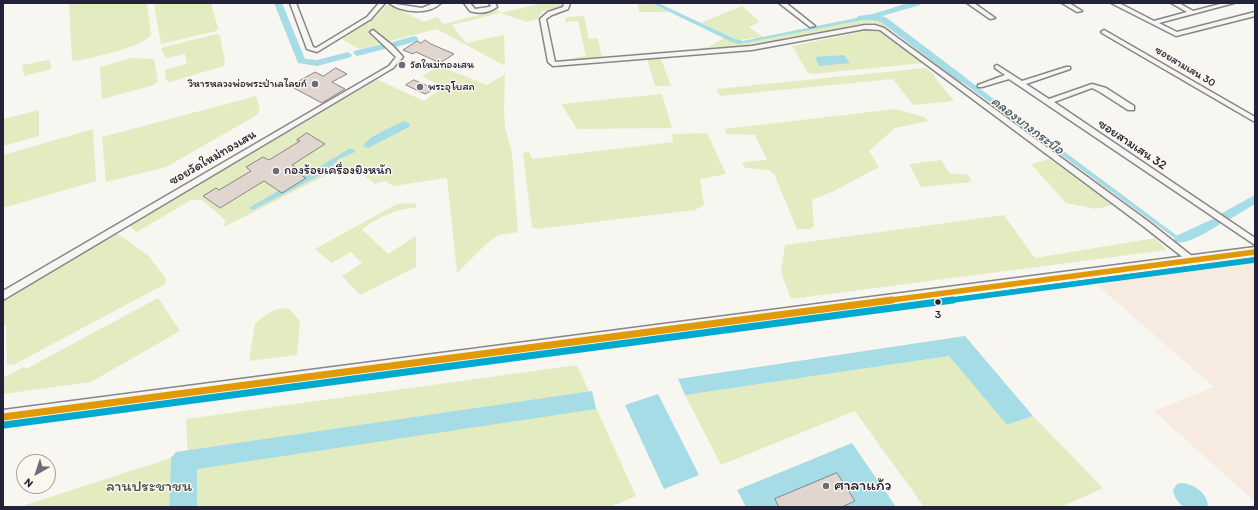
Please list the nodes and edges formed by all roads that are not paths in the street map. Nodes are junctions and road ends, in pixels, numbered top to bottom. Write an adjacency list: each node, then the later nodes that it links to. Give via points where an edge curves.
1 (293, 3): 2 (street, via 312,50 369,18)
2 (382, 3)
3 (392, 3): 14 (street, via 411,9 423,9)
4 (445, 3): 14 (street)
5 (467, 3): 6 (street, via 472,10 481,11 494,7)
6 (492, 3)
7 (567, 3): 33 (street, via 566,8 544,16 543,19 553,64 752,48 865,27 882,29)
8 (782, 3): 20 (street)
9 (970, 3): 18 (street)
10 (1065, 3): 15 (street)
11 (1114, 3): 19 (street)
12 (1174, 3): 16 (street)
13 (1231, 3): 16 (street)
14 (438, 4)
15 (1080, 11)
16 (1193, 13): 19 (street)
17 (1255, 14): 19 (street, via 1180,34)
18 (992, 18)
19 (1153, 23)
20 (812, 26)
21 (373, 32): 34 (street, ซอยวัดใหม่ทองเสน, via 400,57 391,67)
22 (1104, 32): 30 (street, ซอยสามเสน 30)
23 (997, 67): 25 (street, ซอยสามเสน 32)
24 (1068, 68): 26 (street)
25 (1010, 76): 26 (street, ซอยสามเสน 32); 27 (street)
26 (1021, 84): 28 (street, ซอยสามเสน 32)
27 (980, 86)
28 (1047, 102): 29 (street, via 1092,86); 31 (street, ซอยสามเสน 32)
29 (1131, 108)
30 (1255, 120)
31 (1255, 242)
32 (1255, 252): 33 (main road)
33 (1192, 260): 35 (main road)
34 (3, 296)
35 (3, 417)

